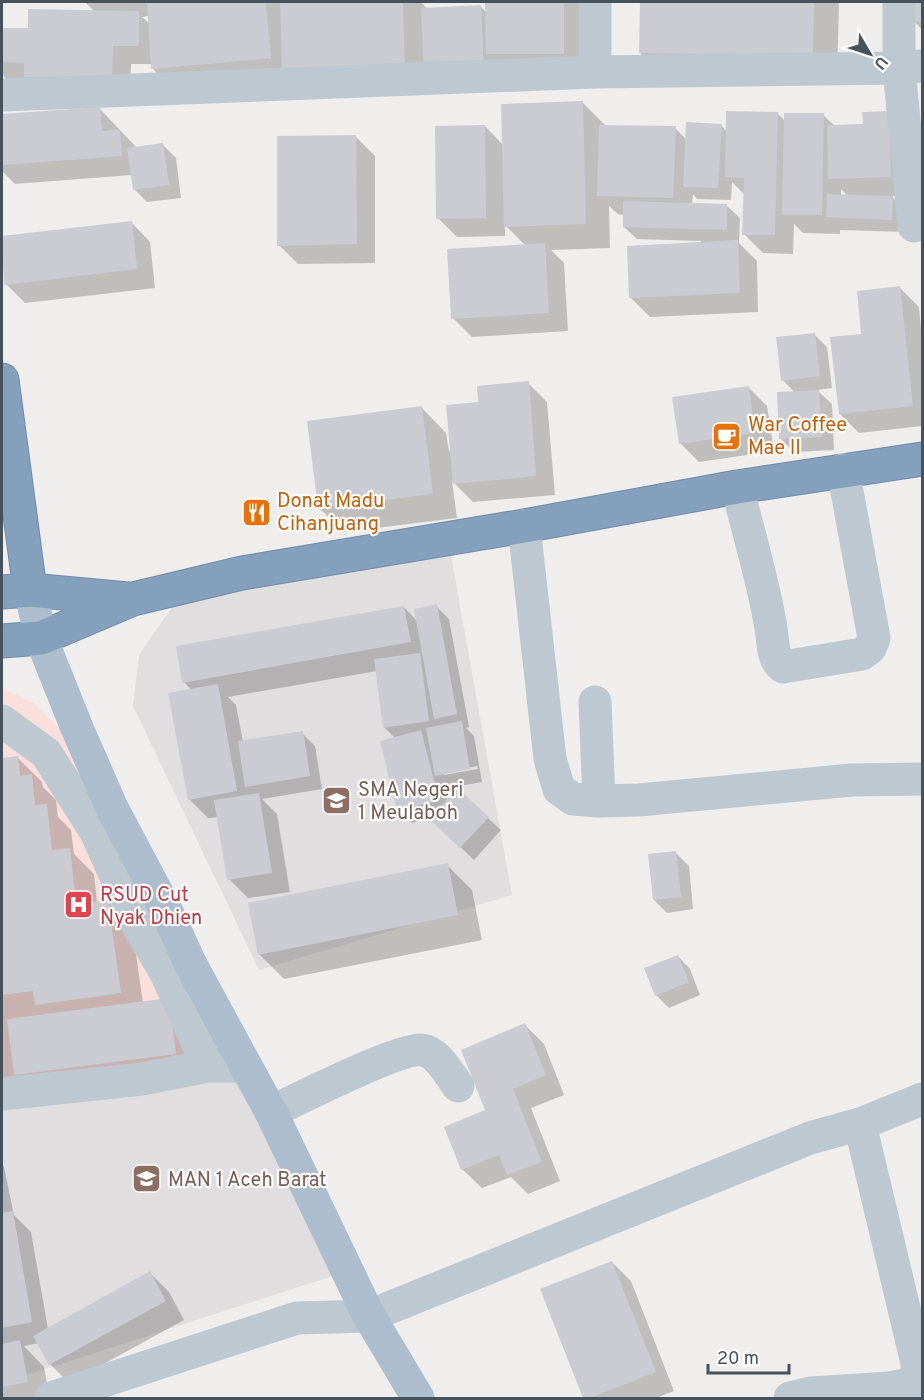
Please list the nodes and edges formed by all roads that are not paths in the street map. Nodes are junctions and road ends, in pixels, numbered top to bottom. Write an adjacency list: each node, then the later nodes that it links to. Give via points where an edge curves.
1 (595, 2): 4 (street)
2 (899, 2): 3 (street)
3 (911, 67): 4 (street); 6 (street)
4 (595, 72): 5 (street)
5 (2, 95)
6 (914, 226)
7 (2, 380): 12 (highway)
8 (922, 459): 9 (highway)
9 (843, 470): 10 (highway); 10 (street, via 874,638 862,654 783,667 774,653 766,597)
10 (737, 487): 11 (highway)
11 (524, 526): 13 (highway, via 242,573); 19 (street, via 550,759 559,789 573,799)
12 (16, 591): 13 (highway); 14 (main road)
13 (133, 599): 14 (highway)
14 (41, 638): 15 (highway); 20 (main road, via 112,808 166,910)
15 (2, 640)
16 (595, 702): 19 (street)
17 (2, 721): 20 (street, via 46,753 96,832 139,928)
18 (922, 779): 19 (street, via 852,780)
19 (599, 801)
20 (178, 968): 21 (street); 22 (main road)
21 (208, 1066): 22 (street); 24 (street, via 142,1079)
22 (244, 1066): 26 (main road)
23 (458, 1086): 26 (street, via 437,1058 422,1050 399,1054)
24 (2, 1094)
25 (922, 1099): 27 (street)
26 (271, 1112): 28 (main road)
27 (860, 1124): 28 (street, via 810,1138); 31 (street, via 917,1363 917,1377 910,1384 889,1388)
28 (369, 1316): 29 (street, via 297,1318); 30 (main road)
29 (51, 1398)
30 (418, 1398)
31 (790, 1398)

